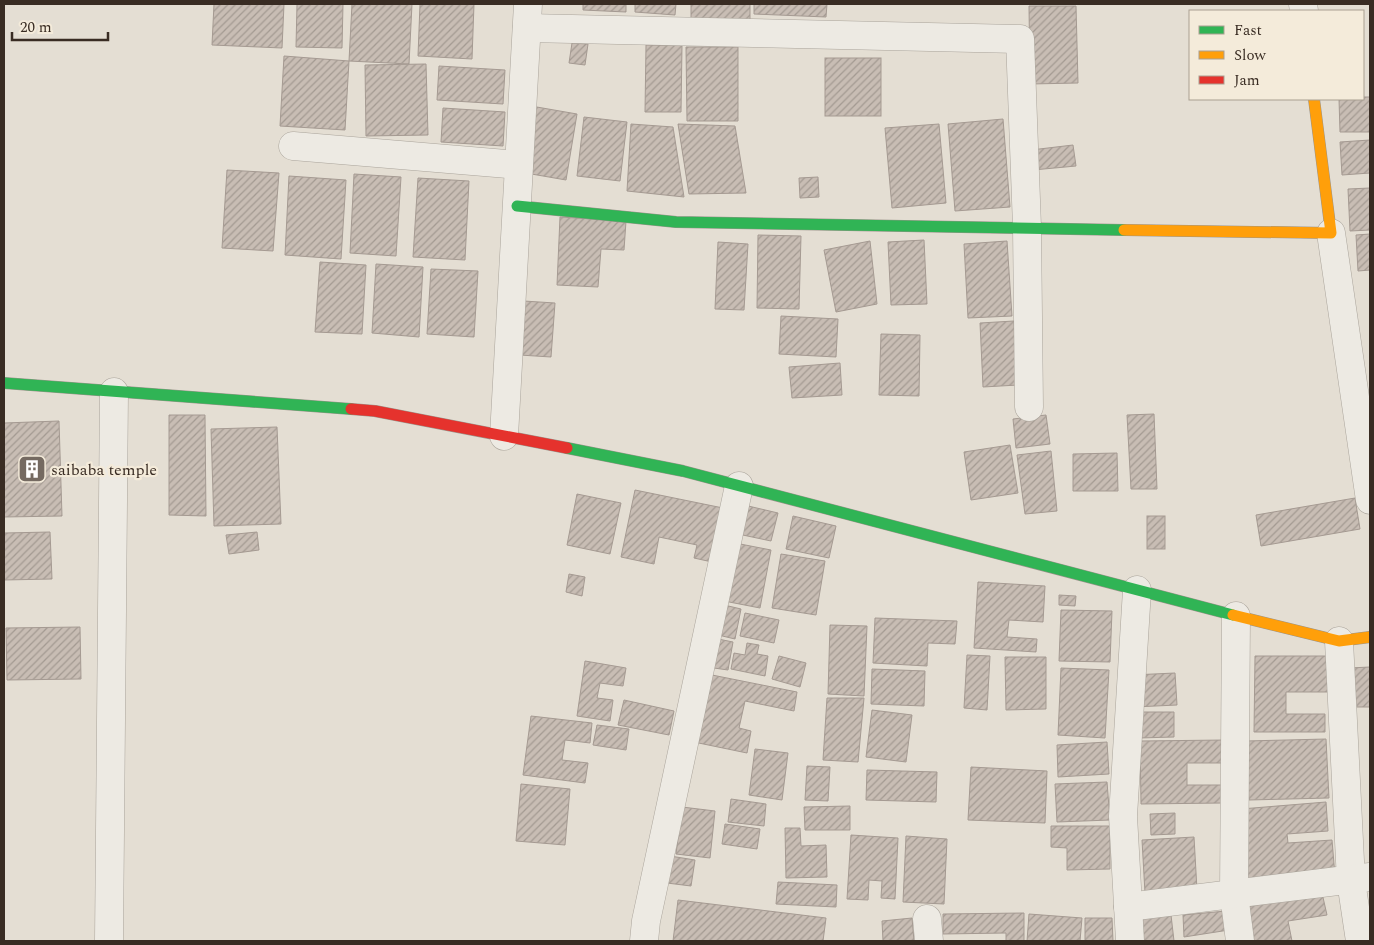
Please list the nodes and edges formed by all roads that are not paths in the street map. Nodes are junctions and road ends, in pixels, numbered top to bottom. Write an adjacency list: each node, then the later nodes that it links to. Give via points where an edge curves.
1 (528, 16): 4 (street); 6 (street, via 1020,39)
2 (1314, 100): 7 (street)
3 (293, 146): 4 (street)
4 (519, 165): 5 (street)
5 (517, 206): 6 (street, via 676,222); 11 (street)
6 (1027, 227): 7 (street); 10 (street)
7 (1331, 233): 13 (street)
8 (4, 383): 9 (street)
9 (114, 392): 11 (street, via 375,411); 21 (street)
10 (1029, 407)
11 (504, 436): 12 (street, via 683,471)
12 (739, 486): 14 (street); 22 (street)
13 (1370, 500)
14 (1137, 590): 15 (street); 20 (street, via 1123,816)
15 (1236, 616): 17 (street); 19 (street)
16 (1370, 637): 17 (street)
17 (1339, 641): 18 (street)
18 (1361, 879): 19 (street); 25 (street)
19 (1234, 894): 20 (street); 24 (street)
20 (1128, 907): 23 (street)
21 (109, 941)
22 (644, 941)
23 (1130, 941)
24 (1240, 941)
25 (1360, 941)

